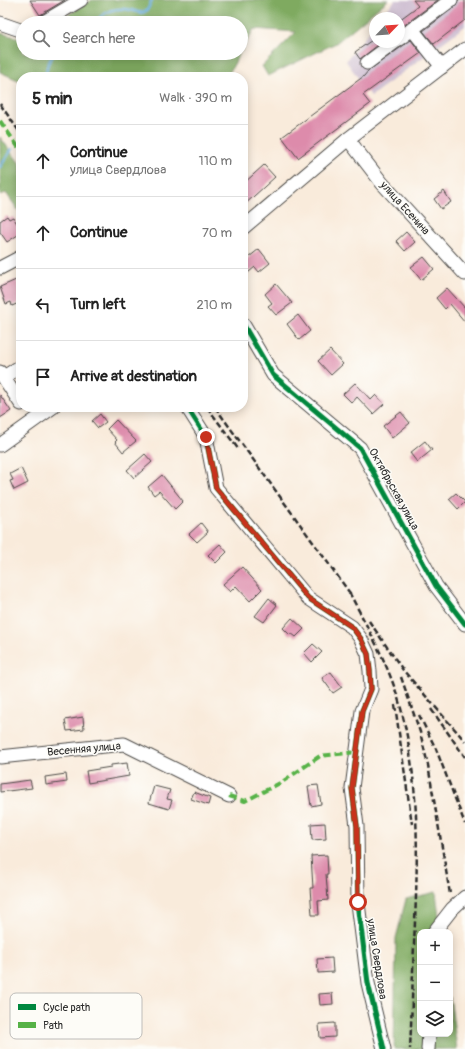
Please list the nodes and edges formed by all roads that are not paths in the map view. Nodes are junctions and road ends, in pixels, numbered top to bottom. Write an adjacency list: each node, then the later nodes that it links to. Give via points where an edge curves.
1 (81, 0): 3 (street)
2 (451, 0): 6 (street)
3 (54, 16)
4 (0, 23): 5 (street)
5 (16, 29)
6 (412, 29): 7 (street); 11 (street)
7 (405, 34)
8 (387, 48): 10 (street)
9 (465, 49): 11 (street)
10 (367, 63)
11 (442, 67): 12 (street)
12 (348, 139): 13 (street); 16 (street, улица Есенина, via 382,183)
13 (248, 224)
14 (16, 260): 15 (street)
15 (0, 268)
16 (465, 274)
17 (248, 332): 26 (street, Октябрьская улица, via 273,375 360,448 436,586)
18 (16, 368): 19 (street)
19 (2, 375): 20 (street)
20 (16, 396)
21 (26, 412): 24 (street)
22 (46, 412): 24 (street)
23 (190, 412): 32 (street, улица Свердлова, via 206,437 216,488 308,598 352,627 368,654 371,689 362,711 352,788 357,826 358,902 368,983)
24 (32, 422): 25 (street)
25 (0, 445)
26 (465, 624)
27 (0, 757): 28 (street, Весенняя улица, via 124,744)
28 (229, 796)
29 (465, 897): 30 (street, via 452,908)
30 (436, 929)
31 (429, 1037): 33 (street)
32 (384, 1049)
33 (428, 1049)

